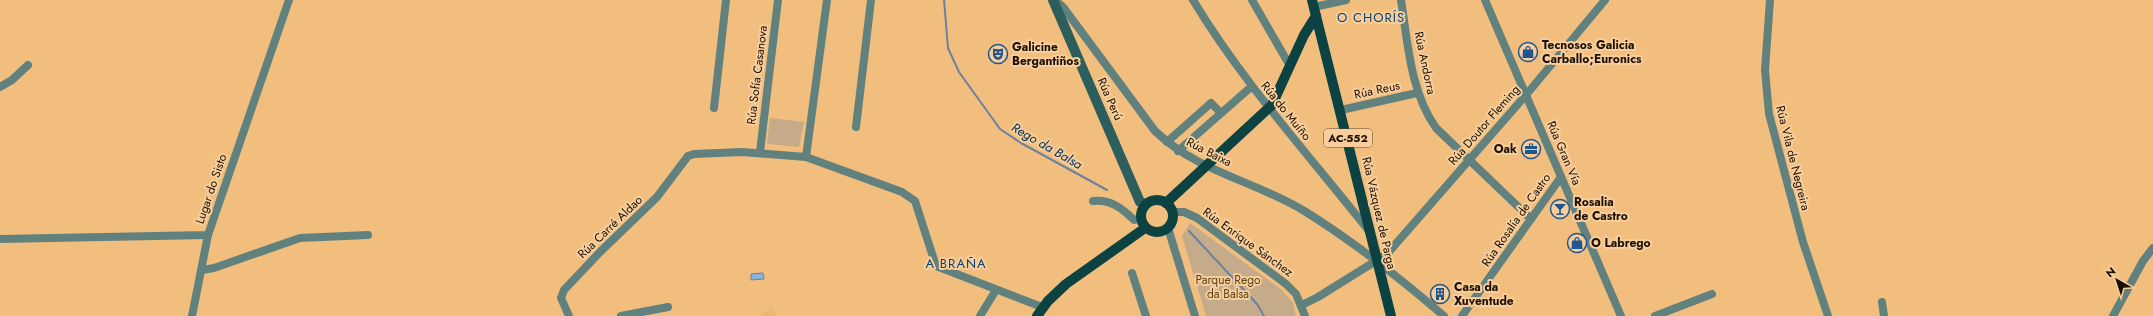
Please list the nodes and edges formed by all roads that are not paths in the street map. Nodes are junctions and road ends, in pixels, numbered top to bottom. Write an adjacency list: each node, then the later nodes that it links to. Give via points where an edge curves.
1 (289, 0): 44 (street, Lugar do Sisto)
2 (726, 0): 24 (street)
3 (778, 0): 31 (street, Rúa Sofía Casanova)
4 (827, 0): 32 (street)
5 (871, 0): 28 (street)
6 (1054, 0): 16 (street, Rúa Baixa); 17 (street, Rúa Perú)
7 (1193, 0): 21 (street, Rúa do Muíño)
8 (1252, 0): 19 (street)
9 (1346, 0): 15 (street)
10 (1401, 0): 22 (street, Rúa Andorra)
11 (1485, 0): 23 (street, Rúa Gran Vía)
12 (1605, 0): 14 (street, Rúa Doutor Fleming)
13 (1770, 0): 69 (street, Rúa Vila de Negreira, via 1765,70 1769,114 1803,242)
14 (1597, 4): 23 (street, Rúa Doutor Fleming)
15 (1314, 13): 19 (main road); 26 (main road, Rúa Vázquez de Parga / AC-552)
16 (1083, 34): 17 (street); 29 (street, Rúa Baixa, via 1155,131)
17 (1070, 38): 37 (street, Rúa Perú, via 1140,202)
18 (28, 65): 20 (street)
19 (1290, 66): 25 (main road, via 1275,101)
20 (0, 87)
21 (1251, 87): 25 (street, Rúa do Muíño); 27 (street)
22 (1418, 93): 26 (street, Rúa Reus); 33 (street, Rúa Andorra, via 1424,111 1436,128)
23 (1526, 95): 33 (street, Rúa Doutor Fleming); 35 (street, Rúa Gran Vía)
24 (714, 108)
25 (1269, 108): 34 (main road); 43 (street, Rúa do Muíño)
26 (1341, 110): 43 (main road, Rúa Vázquez de Parga / AC-552)
27 (1221, 114): 29 (street, via 1211,103); 30 (street)
28 (856, 127)
29 (1167, 142): 30 (street, Rúa Baixa)
30 (1178, 151): 34 (street, Rúa Baixa)
31 (760, 152): 32 (street); 58 (street, Rúa Carré Aldao, via 688,156 657,197 564,290 560,298)
32 (806, 157): 51 (street, via 902,192 915,201 936,266)
33 (1469, 160): 40 (street, Rúa Andorra); 48 (street, Rúa Doutor Fleming, via 1387,254)
34 (1205, 166): 38 (main road, via 1178,192); 48 (street, Rúa Baixa, via 1273,194 1306,212)
35 (1561, 177): 40 (street, Rúa Rosalía de Castro); 67 (street, Rúa Gran Vía)
36 (1093, 201): 39 (street, via 1101,200 1120,207 1134,220)
37 (1146, 204): 38 (main road, via 1158,200); 39 (main road)
38 (1170, 208): 42 (main road, via 1172,221); 54 (street, Rúa Enrique Sánchez, via 1197,218 1286,284)
39 (1140, 218): 41 (main road)
40 (1531, 219): 66 (street, Rúa Rosalía de Castro)
41 (1145, 228): 42 (main road, via 1159,233); 56 (main road, via 1073,279)
42 (1168, 228): 62 (street)
43 (1370, 232): 48 (main road, Rúa Vázquez de Parga / AC-552)
44 (208, 235): 46 (street, Lugar do Sisto); 49 (street)
45 (368, 235): 49 (street, via 300,238 221,266)
46 (0, 239)
47 (2153, 248): 71 (street, via 2143,261)
48 (1377, 262): 54 (street, Rúa Doutor Fleming); 64 (main road, Rúa Vázquez de Parga / AC-552); 65 (street, Rúa Baixa)
49 (202, 270): 57 (street)
50 (1132, 273): 61 (street)
51 (996, 290): 56 (street); 60 (street)
52 (1712, 294): 68 (street)
53 (1882, 302): 70 (street)
54 (1302, 305): 63 (street, Rúa Enrique Sánchez)
55 (668, 307): 59 (street)
56 (1040, 313)
57 (192, 316)
58 (569, 316)
59 (621, 316)
60 (980, 316)
61 (1146, 316)
62 (1195, 316)
63 (1305, 316)
64 (1391, 316)
65 (1444, 316)
66 (1462, 316)
67 (1621, 316)
68 (1655, 316)
69 (1828, 316)
70 (1884, 316)
71 (2113, 316)

